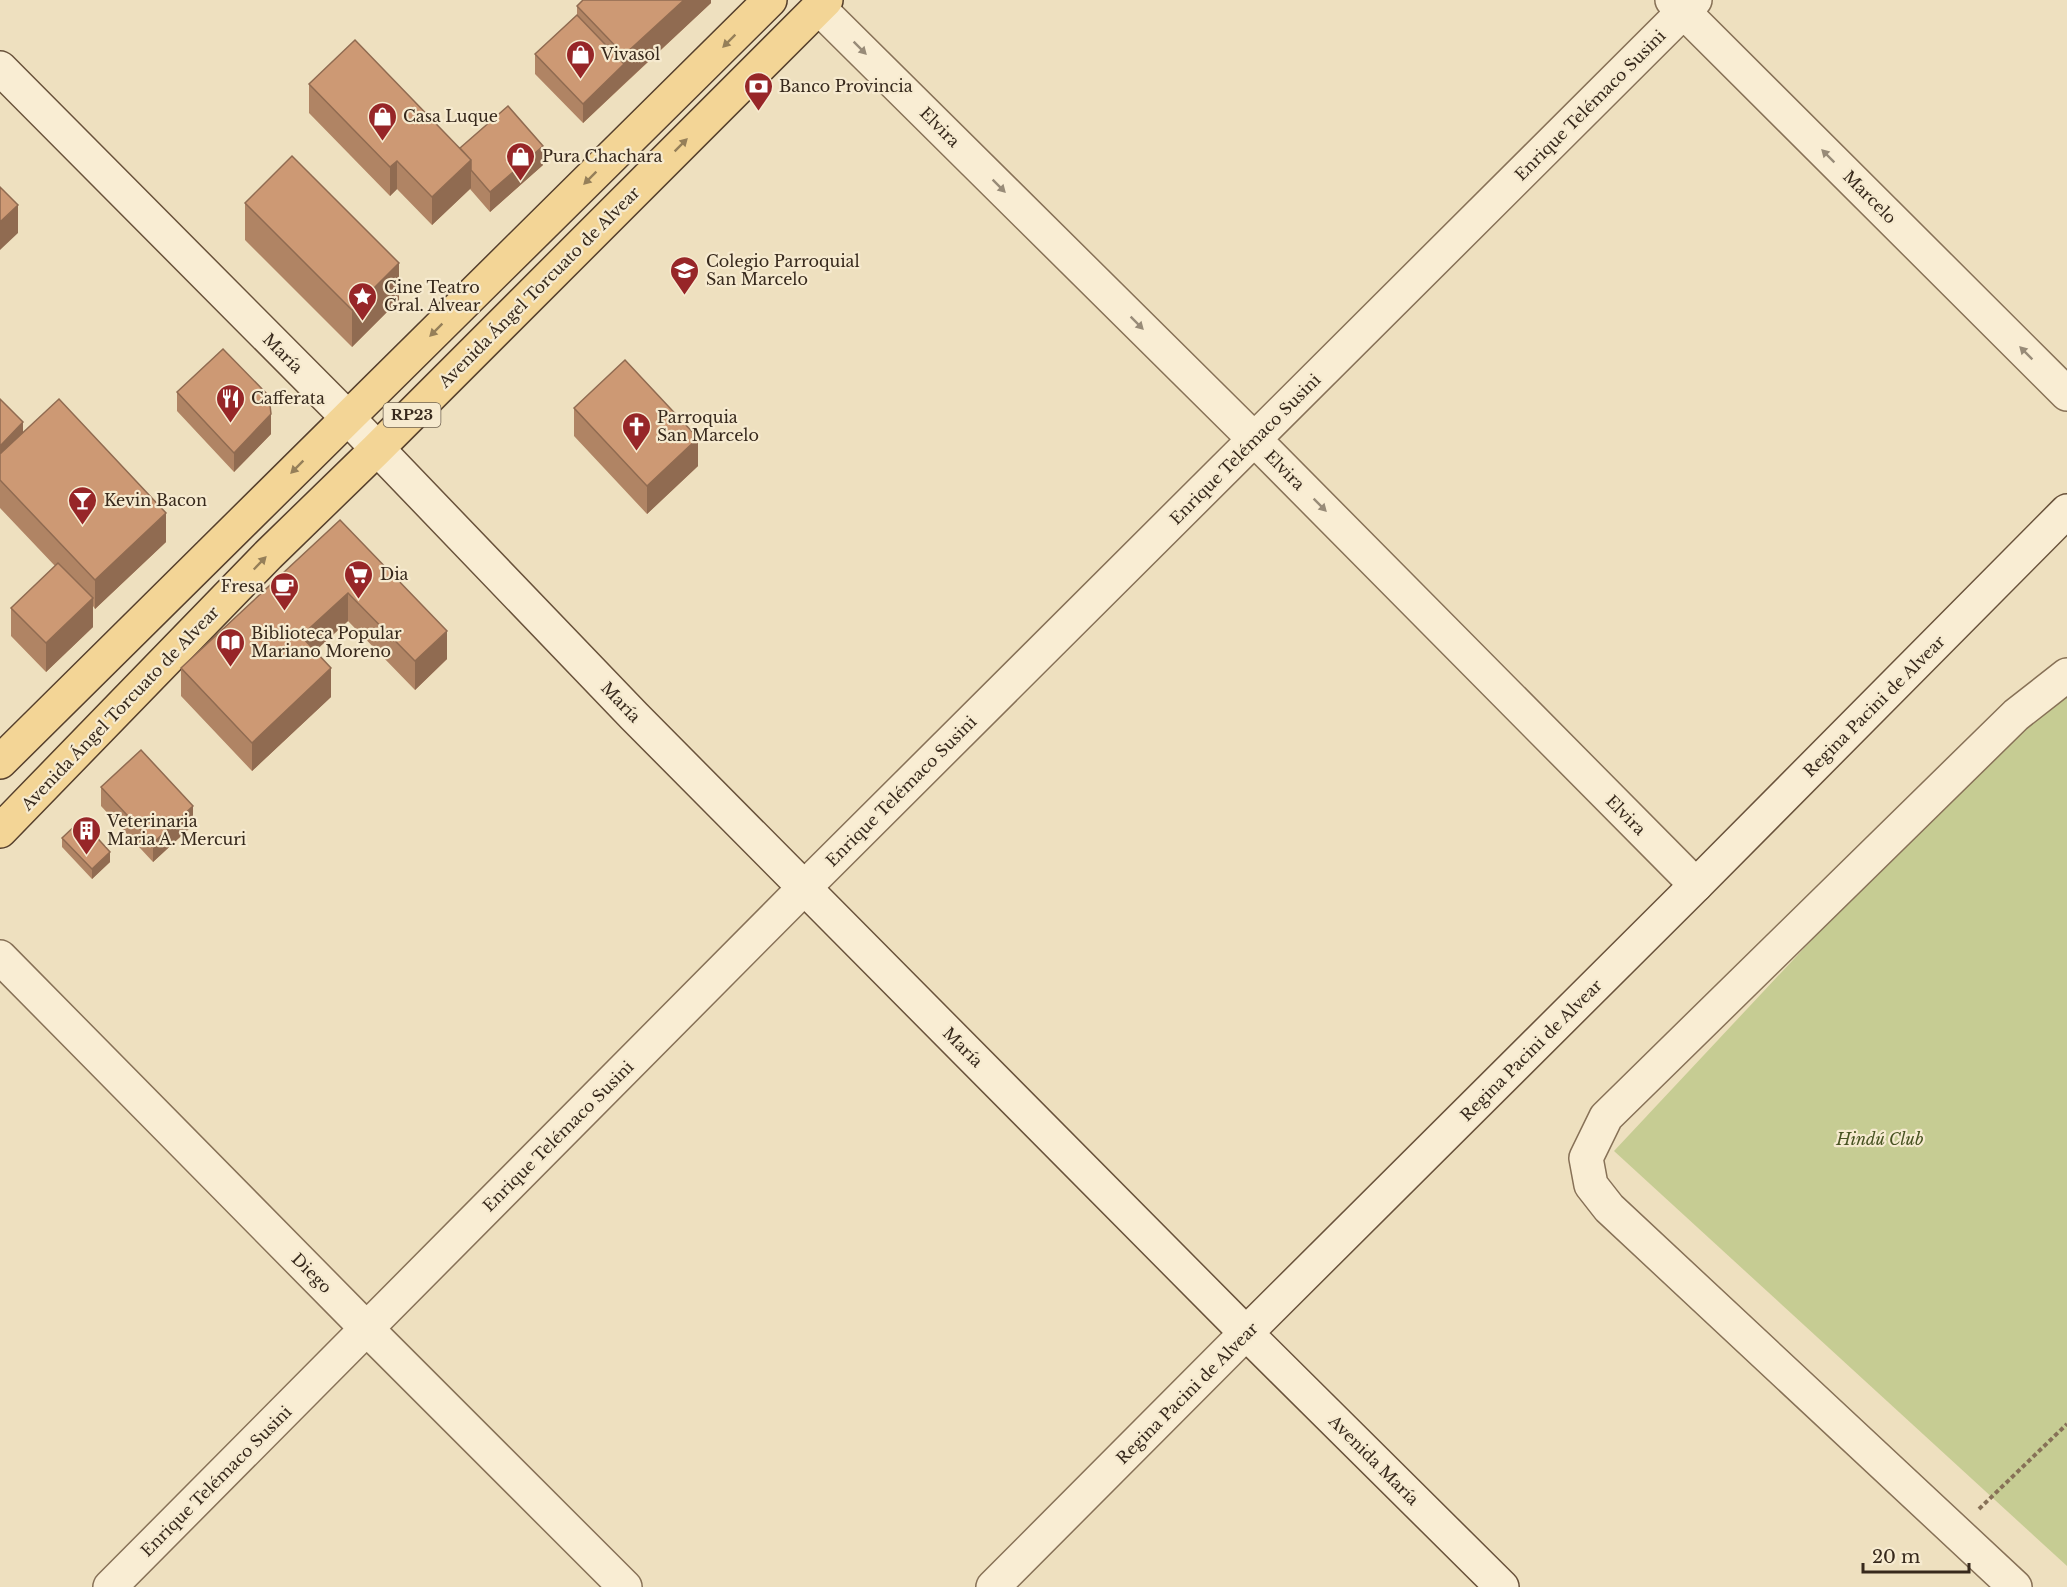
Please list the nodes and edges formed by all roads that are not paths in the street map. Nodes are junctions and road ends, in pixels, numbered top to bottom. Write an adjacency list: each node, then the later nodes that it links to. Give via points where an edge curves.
1 (770, 0): 6 (main road, RP23, one-way to 6)
2 (822, 4): 7 (street, Elvira, one-way to 7); 8 (main road, Avenida Ángel Torcuato de Alvear / RP23, one-way to 2)
3 (1684, 4): 5 (street, Marcelo, one-way to 3); 7 (street, Enrique Telémaco Susini)
4 (0, 68): 6 (street, María)
5 (2067, 394)
6 (347, 417): 8 (street, María); 11 (main road, RP23, one-way to 11)
7 (1254, 440): 13 (street, Elvira, one-way to 13); 14 (street, Enrique Telémaco Susini)
8 (377, 449): 12 (main road, Avenida Ángel Torcuato de Alvear / RP23, one-way to 8, via 268,555); 14 (street, María)
9 (2067, 511): 13 (street, Regina Pacini de Alvear)
10 (2067, 675): 22 (street, via 2016,715 1606,1118 1586,1158 1591,1185 1609,1209)
11 (0, 762)
12 (0, 831)
13 (1696, 885): 17 (street, Regina Pacini de Alvear)
14 (805, 887): 16 (street, Enrique Telémaco Susini); 17 (street, María)
15 (0, 957): 16 (street, Diego)
16 (367, 1329): 18 (street, Enrique Telémaco Susini); 19 (street, Diego)
17 (1246, 1333): 20 (street, Regina Pacini de Alvear); 21 (street, Avenida María)
18 (110, 1587)
19 (626, 1587)
20 (993, 1587)
21 (1502, 1587)
22 (2015, 1587)

